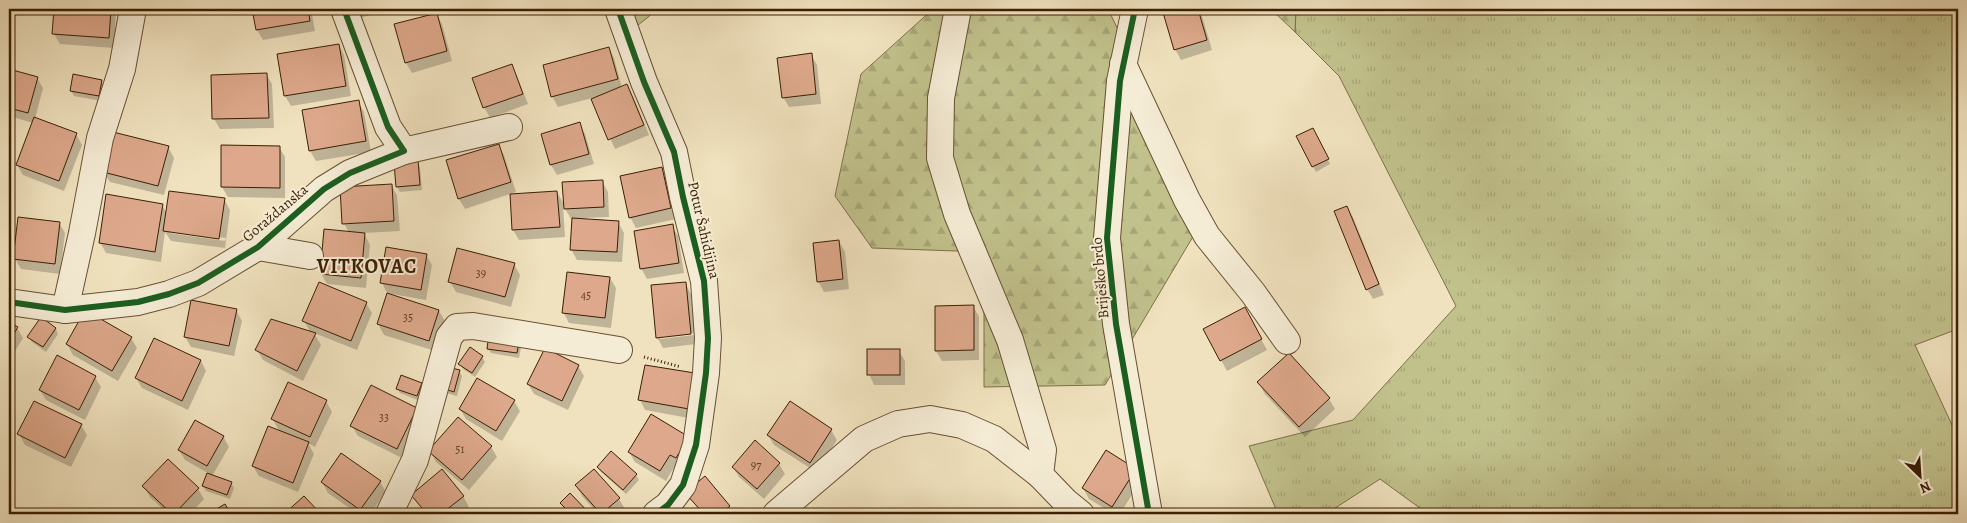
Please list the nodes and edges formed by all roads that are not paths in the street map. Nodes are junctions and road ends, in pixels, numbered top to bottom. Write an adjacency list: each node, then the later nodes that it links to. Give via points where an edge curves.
1 (133, 9): 12 (street, via 122,69 100,138)
2 (344, 9): 8 (street, via 388,127)
3 (618, 9): 17 (street, Potur Šahidijina, via 674,152 704,281 708,338 696,445 683,484 668,505)
4 (958, 9): 15 (street, via 941,98 940,158 957,214 1010,340 1043,450)
5 (1135, 9): 6 (street, Briješko brdo)
6 (1123, 64): 13 (street, via 1207,236); 20 (street, Briješko brdo, via 1107,238 1116,324)
7 (509, 126): 8 (street, Goraždanska)
8 (404, 151): 9 (street, Goraždanska, via 350,172 324,189)
9 (258, 247): 10 (street); 12 (street, Goraždanska, via 198,283 169,294 138,302)
10 (310, 256)
11 (9, 302): 12 (street, Goraždanska)
12 (65, 310)
13 (1287, 341)
14 (619, 350): 16 (street, via 473,326 457,327 448,337 415,460)
15 (1040, 474): 18 (street, via 994,439 962,425 930,419 898,424 864,439); 19 (street)
16 (388, 514)
17 (656, 514)
18 (776, 514)
19 (1081, 514)
20 (1148, 514)

